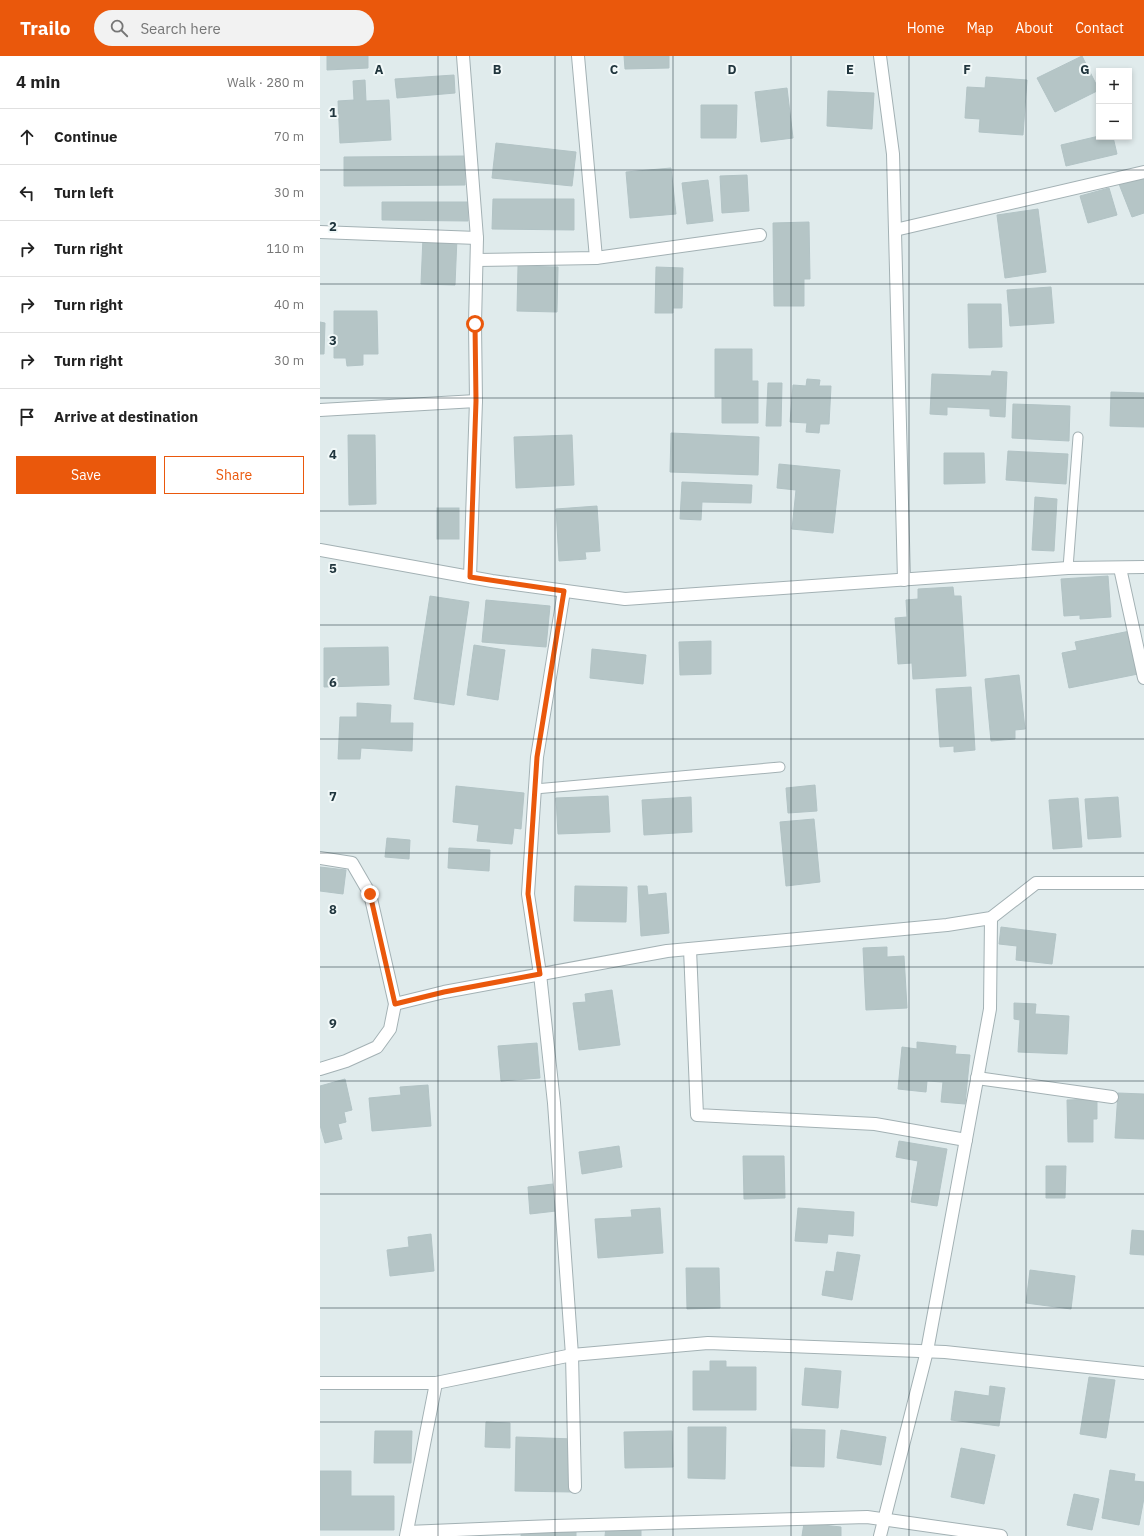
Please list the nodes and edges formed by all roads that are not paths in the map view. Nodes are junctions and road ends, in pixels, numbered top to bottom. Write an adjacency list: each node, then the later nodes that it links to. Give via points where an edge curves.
1 (463, 56): 8 (street)
2 (578, 56): 9 (street)
3 (880, 56): 5 (street, via 893,154)
4 (1144, 172): 5 (street)
5 (895, 230): 19 (street)
6 (320, 232): 8 (street)
7 (760, 235): 9 (street)
8 (477, 238): 10 (street)
9 (596, 258): 10 (street)
10 (477, 260): 11 (street)
11 (476, 401): 12 (street); 18 (street)
12 (320, 410)
13 (1078, 437): 16 (lane)
14 (320, 550): 18 (street)
15 (1144, 567): 17 (street)
16 (1068, 568): 17 (street); 19 (street)
17 (1120, 568): 21 (street)
18 (470, 577): 20 (street)
19 (904, 580): 20 (street, via 625,599)
20 (564, 591): 23 (street, via 537,757)
21 (1144, 678)
22 (780, 767): 23 (lane)
23 (535, 789): 28 (street, via 528,894)
24 (320, 858): 29 (street, via 352,863 370,894)
25 (1144, 883): 26 (street, via 1036,883)
26 (991, 918): 27 (street, via 947,925); 31 (street, via 990,1009)
27 (690, 949): 28 (street); 33 (street, via 697,1115 875,1124)
28 (540, 974): 29 (street); 35 (street, via 554,1103)
29 (395, 1004): 30 (street, via 390,1029 377,1047)
30 (320, 1069)
31 (977, 1078): 32 (street); 33 (street)
32 (1112, 1097)
33 (966, 1140): 34 (street)
34 (927, 1351): 35 (street, via 708,1343); 36 (street); 40 (street)
35 (572, 1355): 38 (street); 39 (street)
36 (1144, 1373)
37 (320, 1383): 38 (street)
38 (436, 1383): 41 (street)
39 (575, 1487)
40 (884, 1519): 41 (street, via 859,1517 562,1526); 42 (street); 43 (street)
41 (406, 1534)
42 (880, 1536)
43 (1002, 1536)

